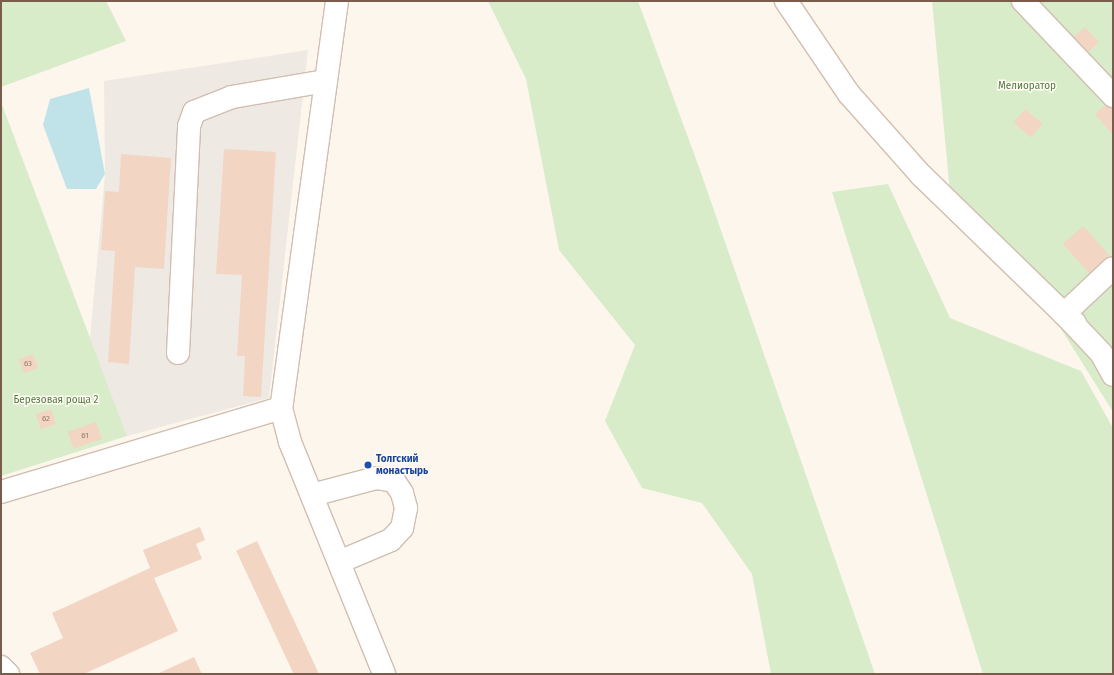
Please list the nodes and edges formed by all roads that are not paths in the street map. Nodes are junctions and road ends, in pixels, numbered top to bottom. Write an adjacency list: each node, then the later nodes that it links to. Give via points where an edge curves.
1 (337, 1): 4 (street)
2 (786, 1): 7 (street, via 849,94 916,169)
3 (1023, 1): 5 (street)
4 (326, 81): 9 (street, via 232,96 194,112 189,126); 11 (street)
5 (1113, 96)
6 (1113, 268): 7 (street)
7 (1064, 314): 8 (street); 10 (street, via 1101,354)
8 (1113, 351)
9 (178, 352)
10 (1113, 375)
11 (281, 408): 12 (street); 13 (street, via 290,442)
12 (1, 492)
13 (312, 495): 14 (street); 14 (street, via 376,478 394,481 402,493 406,508 402,528 391,540)
14 (339, 562): 17 (street)
15 (1, 667): 16 (street)
16 (8, 674)
17 (384, 674)

